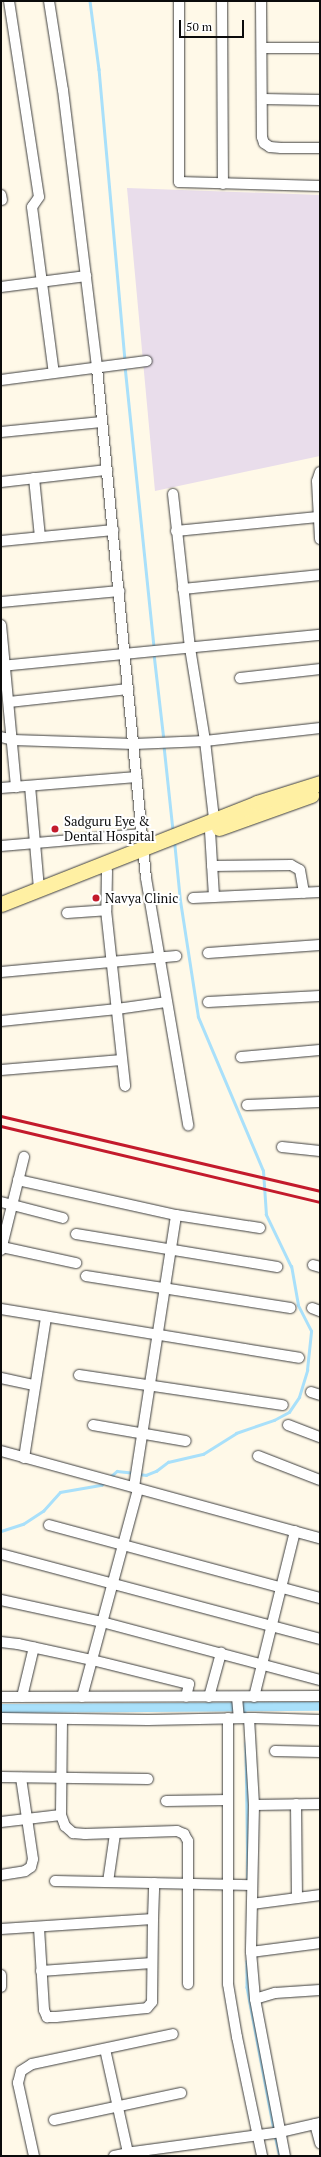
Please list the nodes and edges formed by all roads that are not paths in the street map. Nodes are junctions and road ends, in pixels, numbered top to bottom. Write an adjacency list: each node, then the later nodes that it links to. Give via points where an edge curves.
1 (9, 1): 14 (street, via 39,197 32,207)
2 (49, 1): 13 (street, via 63,90)
3 (180, 1): 11 (street, via 179,182)
4 (222, 1): 11 (street)
5 (262, 1): 6 (street)
6 (262, 48): 7 (street); 8 (street)
7 (320, 48)
8 (262, 99): 9 (street); 10 (street, via 264,143 270,147 281,148)
9 (320, 100)
10 (320, 148)
11 (223, 184): 12 (street)
12 (320, 186)
13 (86, 276): 14 (street); 17 (street)
14 (43, 282): 15 (street); 18 (street)
15 (1, 287)
16 (147, 361): 17 (street)
17 (97, 368): 18 (street); 20 (street)
18 (54, 373): 19 (street)
19 (1, 380)
20 (102, 422): 21 (street); 22 (street)
21 (1, 432)
22 (107, 470): 24 (street); 28 (street)
23 (320, 472): 27 (street, via 317,481)
24 (34, 478): 25 (street); 30 (street)
25 (1, 482)
26 (173, 494): 29 (street)
27 (319, 517): 29 (street); 31 (street)
28 (113, 530): 30 (street); 35 (street)
29 (176, 531): 34 (street)
30 (40, 537): 32 (street)
31 (320, 539)
32 (1, 541)
33 (320, 575): 34 (street)
34 (183, 589): 39 (street)
35 (119, 591): 36 (street); 40 (street)
36 (1, 602)
37 (1, 625): 41 (street)
38 (320, 635): 39 (street)
39 (190, 648): 40 (street); 49 (street)
40 (125, 654): 41 (street); 44 (street)
41 (3, 666): 45 (street)
42 (320, 669): 43 (street)
43 (240, 678)
44 (128, 689): 45 (street); 50 (street)
45 (9, 702): 48 (street)
46 (320, 728): 49 (street)
47 (1, 737): 48 (street)
48 (13, 740): 50 (street); 54 (street)
49 (205, 741): 50 (street); 57 (street)
50 (134, 744): 51 (street)
51 (137, 777): 53 (street); 60 (street)
52 (320, 783): 57 (street, via 284,793)
53 (30, 786): 54 (street); 58 (street)
54 (16, 787): 55 (street)
55 (1, 788)
56 (320, 793): 57 (street)
57 (212, 825): 60 (street, via 161,845); 61 (street)
58 (34, 843): 59 (street); 60 (street); 63 (street)
59 (1, 846)
60 (143, 846): 62 (street); 63 (street); 75 (street)
61 (212, 866): 65 (street, via 291,865 300,870); 66 (street)
62 (107, 871): 69 (street); 71 (street)
63 (38, 889): 68 (street)
64 (320, 892): 65 (street)
65 (304, 893): 66 (street)
66 (214, 897): 67 (street)
67 (193, 898)
68 (1, 904)
69 (106, 910): 70 (street); 76 (street)
70 (67, 913)
71 (1, 914)
72 (320, 945): 73 (street)
73 (208, 953)
74 (176, 956): 75 (street)
75 (158, 957): 76 (street); 79 (street)
76 (112, 961): 77 (street); 81 (street)
77 (1, 972)
78 (320, 996): 80 (street)
79 (166, 1002): 81 (street); 90 (street)
80 (208, 1002)
81 (117, 1009): 82 (street); 85 (street)
82 (1, 1021)
83 (320, 1050): 84 (street)
84 (241, 1057)
85 (122, 1060): 86 (street); 87 (street)
86 (1, 1070)
87 (125, 1086)
88 (320, 1102): 89 (street)
89 (247, 1105)
90 (188, 1125)
91 (282, 1147): 92 (street)
92 (320, 1151)
93 (24, 1157): 94 (street)
94 (18, 1180): 96 (street); 97 (street)
95 (1, 1202): 96 (street)
96 (12, 1205): 98 (street); 101 (street)
97 (176, 1215): 99 (street); 102 (street)
98 (63, 1218)
99 (260, 1228)
100 (76, 1234): 102 (street)
101 (1, 1248): 103 (street)
102 (171, 1251): 104 (street); 106 (street)
103 (76, 1264)
104 (277, 1267)
105 (86, 1276): 106 (street)
106 (165, 1289): 107 (street); 110 (street)
107 (291, 1308)
108 (1, 1309): 109 (street)
109 (46, 1317): 110 (street); 115 (street)
110 (157, 1336): 111 (street); 114 (street)
111 (299, 1358)
112 (79, 1375): 114 (street)
113 (1, 1378): 115 (street)
114 (150, 1384): 116 (street); 119 (street)
115 (35, 1385): 124 (street)
116 (283, 1405)
117 (93, 1425): 119 (street)
118 (288, 1425): 120 (street)
119 (142, 1433): 121 (street); 126 (street)
120 (320, 1437)
121 (186, 1441)
122 (1, 1451): 124 (street)
123 (258, 1456): 125 (street)
124 (24, 1458): 126 (street)
125 (320, 1480)
126 (136, 1485): 128 (street); 130 (street)
127 (49, 1525): 130 (street)
128 (295, 1531): 129 (street); 133 (street)
129 (320, 1538)
130 (123, 1546): 132 (street); 133 (street)
131 (1, 1554): 132 (street)
132 (113, 1584): 136 (street); 137 (street)
133 (281, 1588): 134 (street); 137 (street)
134 (320, 1598)
135 (1, 1600): 136 (street)
136 (102, 1622): 141 (street); 142 (street)
137 (271, 1626): 138 (street); 143 (street)
138 (320, 1639)
139 (1, 1642): 140 (street)
140 (34, 1647): 142 (street); 148 (street)
141 (222, 1653): 143 (street); 151 (street)
142 (92, 1660): 149 (street); 150 (street, via 189,1684)
143 (262, 1664): 144 (street); 145 (street)
144 (320, 1680)
145 (254, 1696): 146 (street); 152 (street)
146 (320, 1696)
147 (1, 1697): 148 (street)
148 (22, 1697): 149 (street)
149 (82, 1697): 150 (street)
150 (186, 1697): 151 (street)
151 (209, 1697): 152 (street)
152 (237, 1697): 154 (street)
153 (1, 1718): 155 (street)
154 (240, 1718): 155 (street); 156 (street); 163 (street); 167 (street)
155 (62, 1719): 161 (street)
156 (320, 1720)
157 (275, 1751): 158 (street)
158 (320, 1752)
159 (1, 1777): 160 (street)
160 (22, 1778): 161 (street); 169 (street)
161 (62, 1778): 162 (street); 168 (street)
162 (148, 1779)
163 (228, 1800): 164 (street); 177 (street)
164 (166, 1801)
165 (296, 1804): 166 (street); 167 (street); 180 (street)
166 (320, 1804)
167 (254, 1805): 178 (street)
168 (61, 1815): 169 (street); 171 (street, via 73,1833)
169 (27, 1818): 170 (street); 172 (street, via 33,1859 31,1867 16,1874)
170 (1, 1822)
171 (115, 1834): 174 (street); 176 (street, via 177,1831 184,1834 188,1841)
172 (1, 1875)
173 (55, 1881): 174 (street)
174 (108, 1882): 175 (street)
175 (154, 1883): 176 (street); 182 (street)
176 (188, 1883): 177 (street); 190 (street)
177 (228, 1884): 178 (street); 201 (street, via 228,1984)
178 (252, 1885): 181 (street)
179 (320, 1895): 180 (street)
180 (297, 1898): 181 (street)
181 (252, 1904): 186 (street)
182 (153, 1919): 183 (street); 187 (street)
183 (39, 1928): 184 (street); 188 (street)
184 (1, 1929)
185 (320, 1943): 186 (street)
186 (251, 1952): 193 (street)
187 (152, 1963): 188 (street); 188 (street, via 152,2002 147,2008 56,2017 47,2017 44,2010)
188 (41, 1971)
189 (1, 1976): 191 (street)
190 (188, 1984)
191 (1, 1987)
192 (320, 1990): 193 (street, via 275,1993)
193 (254, 1999): 200 (street)
194 (173, 2034): 195 (street)
195 (105, 2048): 197 (street); 204 (street, via 32,2064 21,2071 18,2083)
196 (181, 2093): 197 (street)
197 (118, 2106): 198 (street); 203 (street)
198 (54, 2120)
199 (318, 2123): 200 (street); 202 (street)
200 (274, 2133): 201 (street); 207 (street)
201 (258, 2136): 203 (street); 206 (street)
202 (320, 2143)
203 (128, 2153): 205 (street)
204 (34, 2156)
205 (114, 2156)
206 (262, 2156)
207 (285, 2156)

